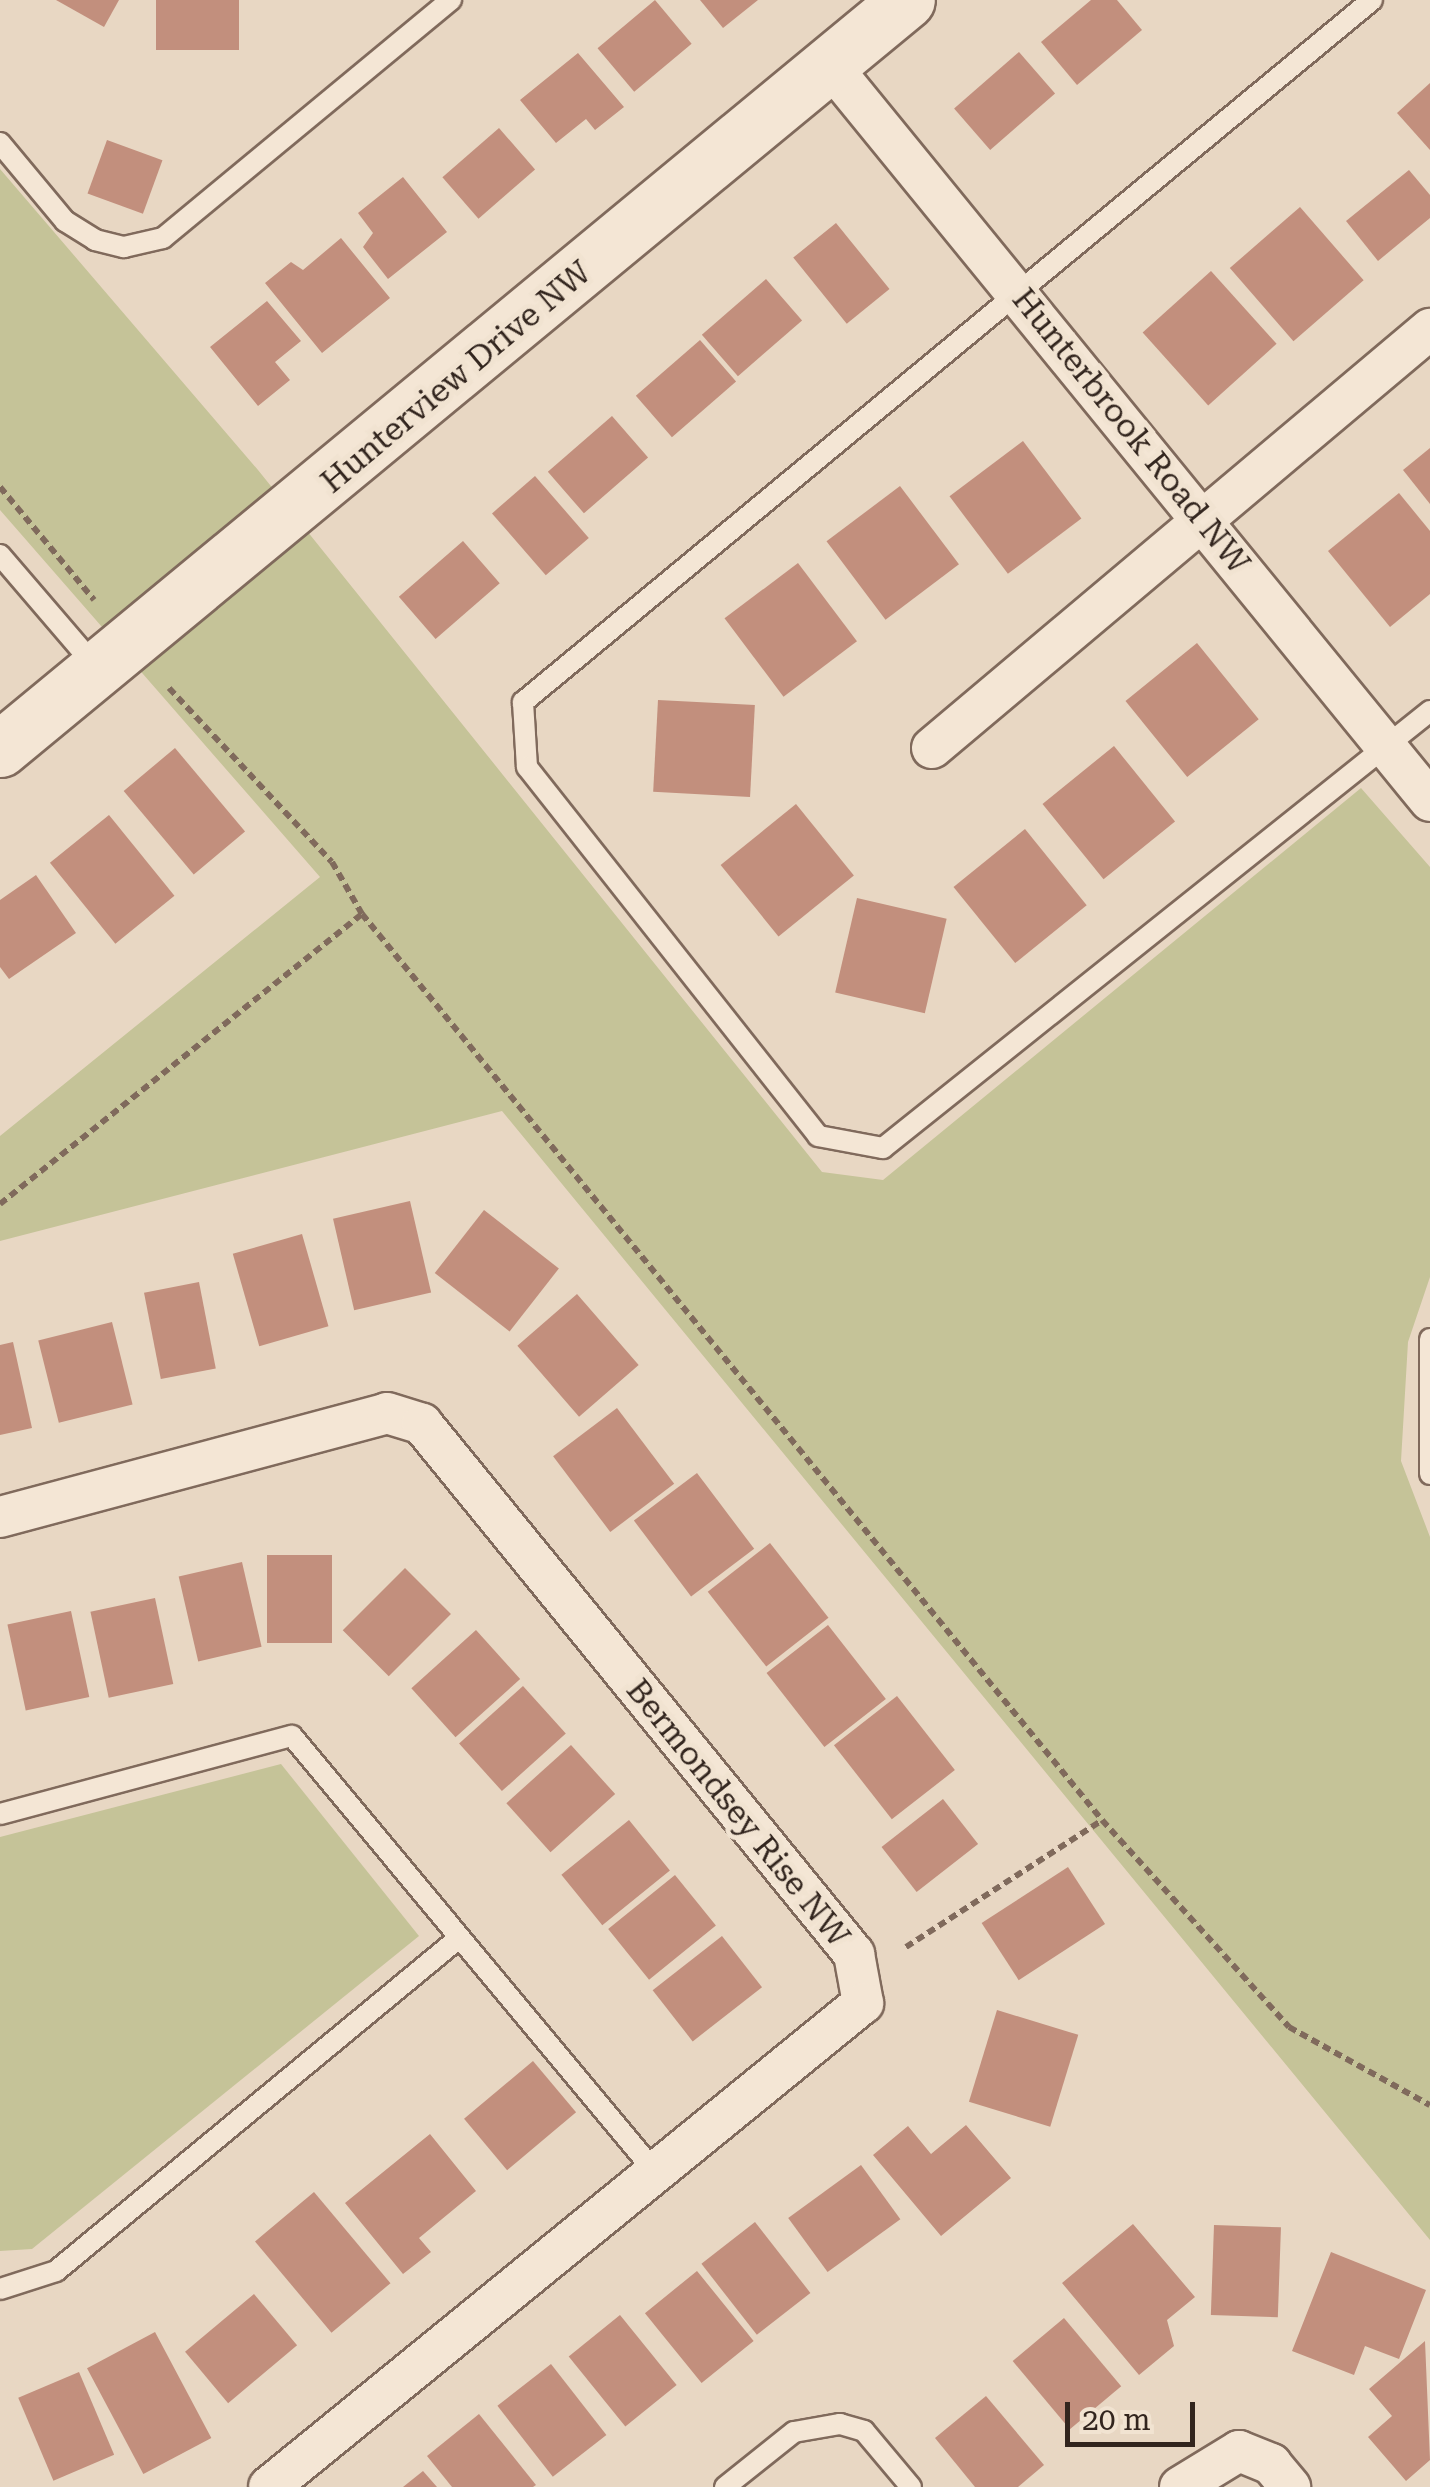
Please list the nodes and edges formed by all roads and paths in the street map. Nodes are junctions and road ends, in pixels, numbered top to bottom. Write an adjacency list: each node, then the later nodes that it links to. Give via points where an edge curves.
1 (451, 0): 5 (lane, via 163,238 124,247 95,240 66,221)
2 (907, 0): 4 (street, Hunterview Drive NW)
3 (1372, 0): 6 (lane)
4 (829, 64): 6 (street, Hunterbrook Road NW); 12 (street, Hunterview Drive NW)
5 (0, 143)
6 (1015, 290): 9 (street, Hunterbrook Road NW); 15 (lane, via 524,702 526,767 818,1136 883,1148)
7 (1430, 329): 9 (street)
8 (0, 487): 11 (path)
9 (1204, 520): 15 (street, Hunterbrook Road NW); 16 (street)
10 (0, 555): 12 (lane)
11 (94, 600)
12 (102, 673): 17 (street, Hunterview Drive NW)
13 (168, 688): 19 (path, via 332,862)
14 (1430, 711): 15 (lane)
15 (1387, 746): 18 (street, Hunterbrook Road NW)
16 (932, 748)
17 (0, 749)
18 (1430, 801)
19 (362, 914): 20 (path, via 26,1192); 25 (path)
20 (0, 1204)
21 (1430, 1339): 22 (lane)
22 (1430, 1474)
23 (0, 1517): 29 (street, Bermondsey Rise NW, via 387,1413 422,1424 854,1954 863,2003)
24 (0, 1814): 26 (lane, via 292,1736)
25 (1102, 1820): 27 (path); 28 (path, via 1289,2027)
26 (458, 1938): 29 (lane); 30 (lane, via 56,2272)
27 (906, 1947)
28 (1430, 2105)
29 (656, 2173): 31 (street, Bermondsey Rise NW)
30 (0, 2288)
31 (269, 2487)
32 (724, 2487): 33 (lane, via 794,2432 830,2424 864,2431)
33 (910, 2487)
34 (1180, 2487): 35 (street, via 1239,2451 1271,2464)
35 (1290, 2487)

